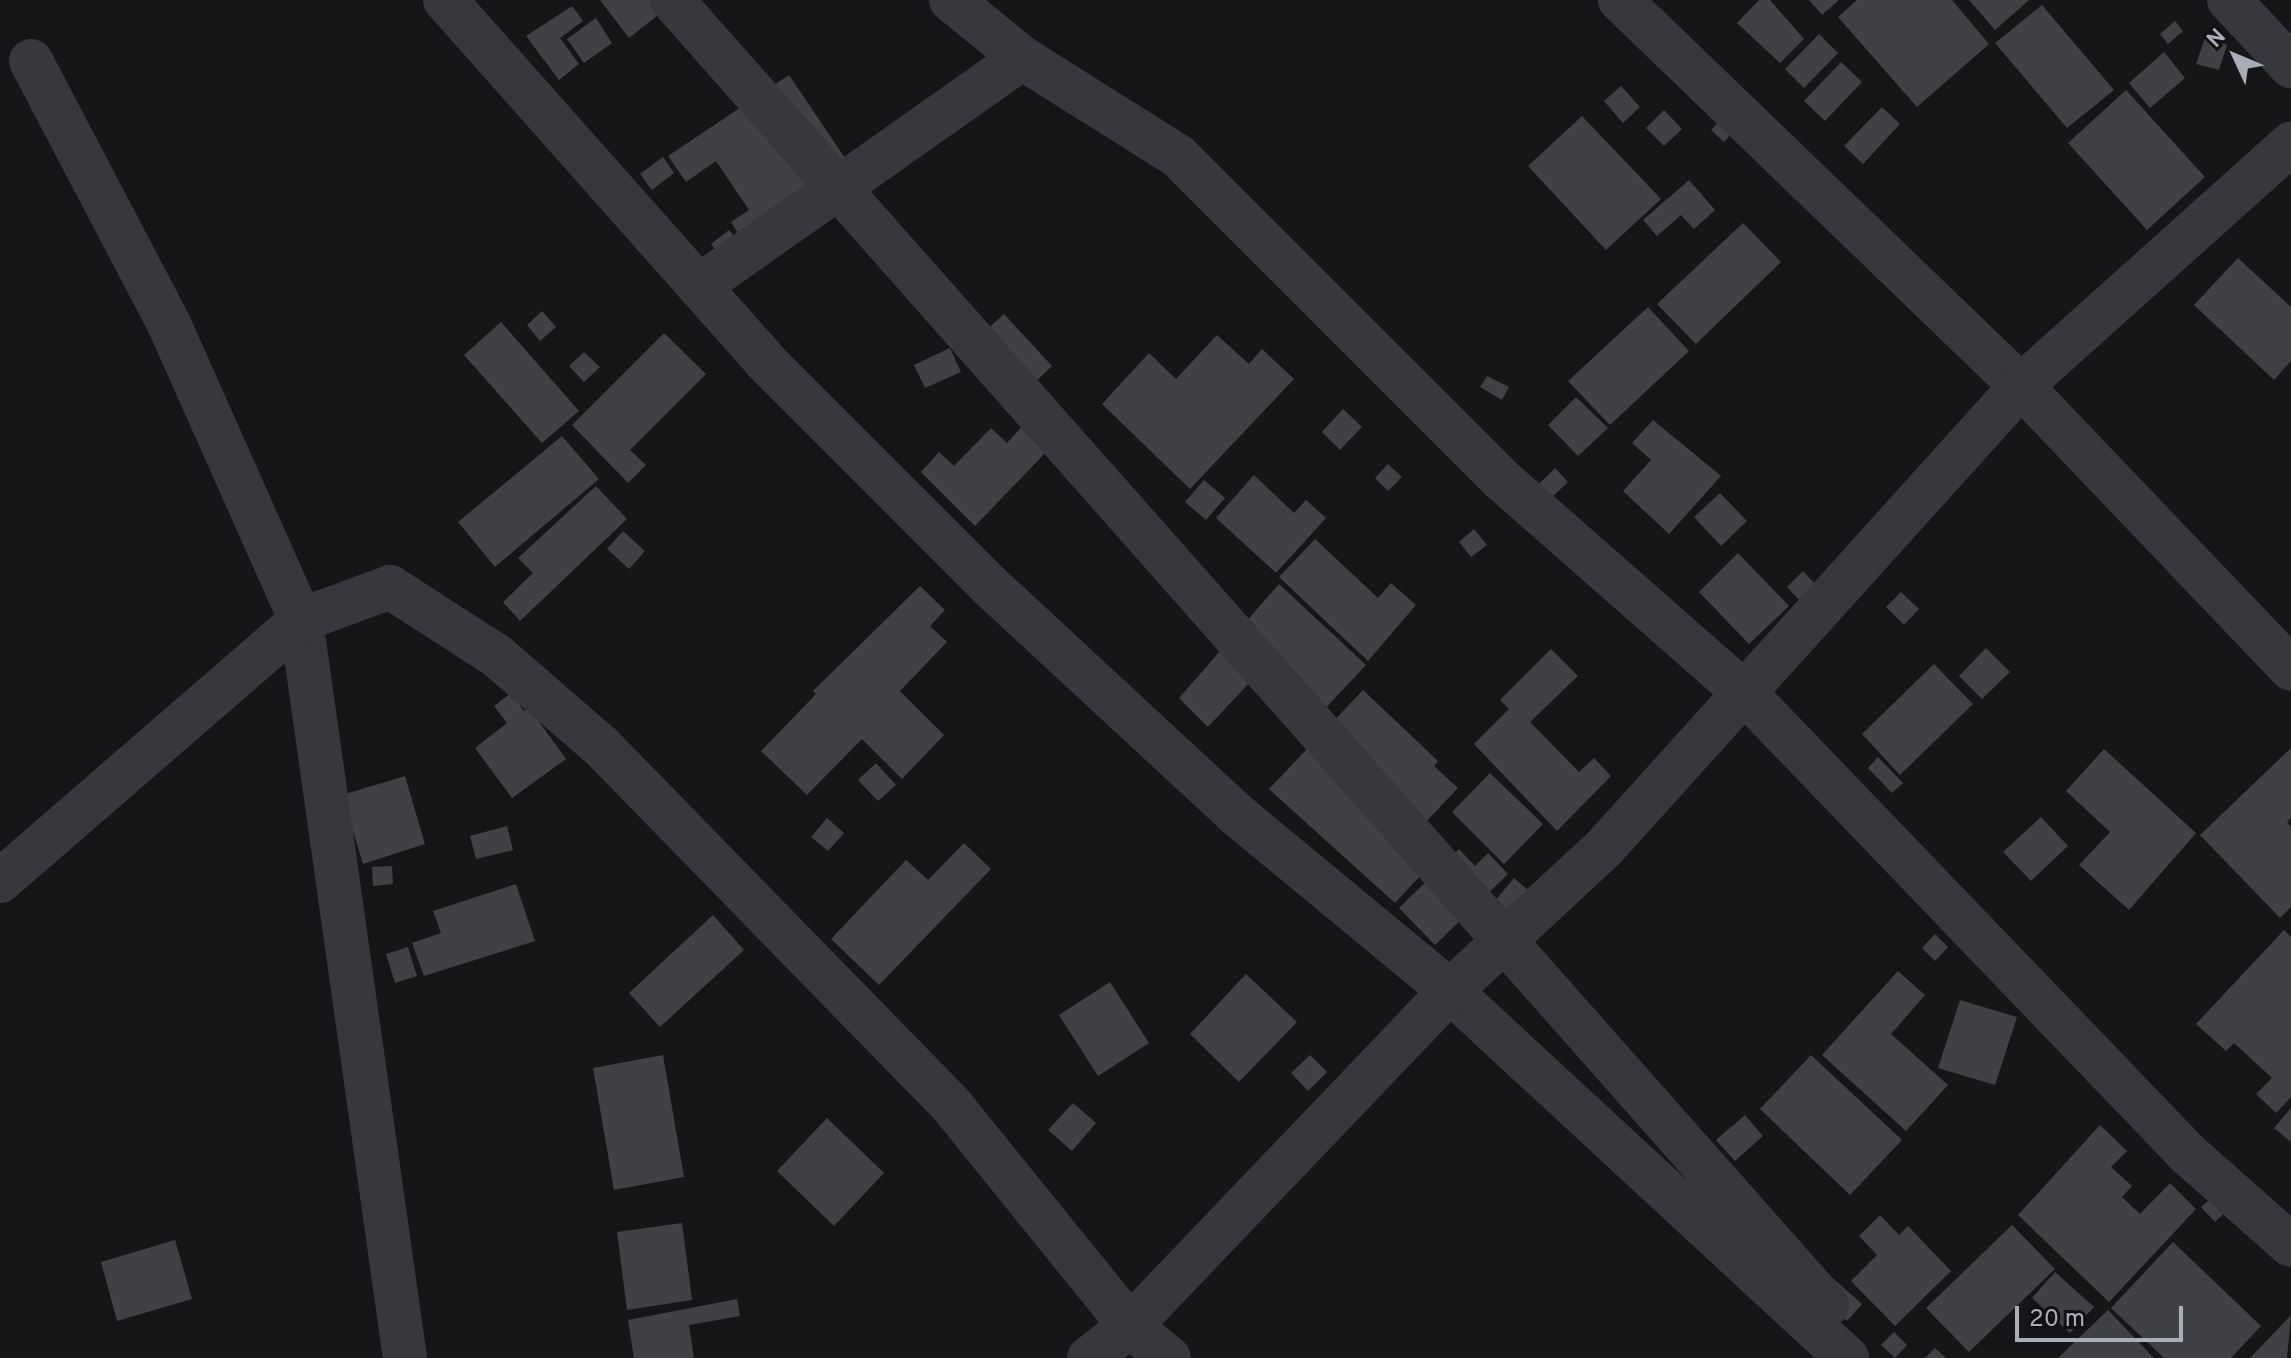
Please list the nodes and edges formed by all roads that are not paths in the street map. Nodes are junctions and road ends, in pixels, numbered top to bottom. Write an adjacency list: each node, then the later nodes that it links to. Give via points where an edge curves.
1 (445, 0): 10 (street)
2 (672, 0): 23 (street)
3 (951, 0): 6 (street)
4 (1620, 0): 11 (street)
5 (2229, 0): 8 (street)
6 (1022, 58): 10 (street); 14 (street, via 1178,156 1501,479)
7 (31, 61): 12 (street, via 169,324)
8 (2291, 66)
9 (2291, 144): 11 (street)
10 (699, 286): 16 (street, via 765,361 990,586 1235,813)
11 (2021, 386): 13 (street); 14 (street)
12 (301, 620): 15 (street); 18 (street, via 390,587 497,656 601,746 948,1101); 19 (street)
13 (2291, 669)
14 (1745, 693): 16 (street, via 1604,848); 17 (street, via 2188,1154)
15 (4, 869)
16 (1450, 991): 18 (street); 22 (street)
17 (2291, 1245)
18 (1130, 1326): 20 (street); 21 (street)
19 (405, 1358)
20 (1089, 1358)
21 (1169, 1358)
22 (1847, 1358)
23 (1873, 1358)

